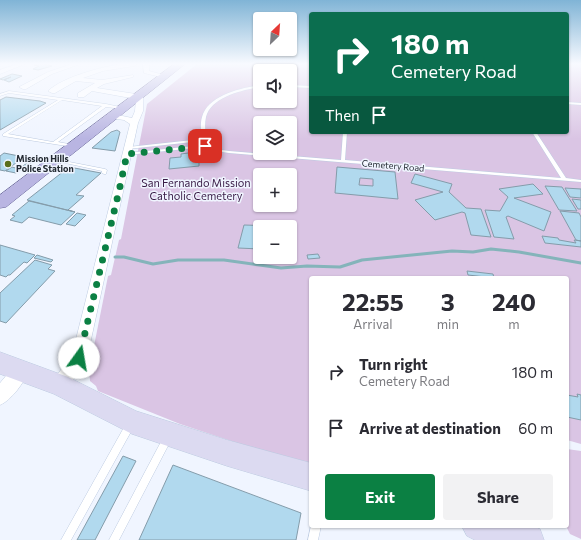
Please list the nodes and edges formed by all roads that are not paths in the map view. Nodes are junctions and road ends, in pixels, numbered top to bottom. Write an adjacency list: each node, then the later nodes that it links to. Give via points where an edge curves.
1 (55, 89): 5 (street)
2 (148, 89): 8 (main road)
3 (245, 89): 16 (lane, via 226,96 210,107 204,115)
4 (90, 90): 6 (street); 8 (street)
5 (52, 91)
6 (81, 95)
7 (0, 96): 9 (lane, via 9,92)
8 (139, 96): 12 (main road); 13 (street, via 139,111)
9 (62, 99): 12 (lane); 17 (lane, via 4,135)
10 (569, 103): 11 (lane)
11 (581, 104)
12 (114, 110): 13 (street); 17 (lane); 18 (main road)
13 (134, 122): 20 (street)
14 (345, 134): 22 (lane)
15 (535, 134): 24 (lane)
16 (204, 140): 19 (lane); 20 (lane)
17 (54, 143): 18 (lane)
18 (73, 146): 21 (main road)
19 (205, 146): 20 (lane, Cemetery Road); 22 (lane, Cemetery Road, via 229,152)
20 (128, 151): 29 (street, via 79,358)
21 (56, 160): 23 (lane, via 105,170); 26 (main road)
22 (342, 162): 24 (lane, Cemetery Road)
23 (104, 173)
24 (565, 180): 25 (lane, Cemetery Road)
25 (581, 182)
26 (0, 202)
27 (0, 363): 28 (main road)
28 (21, 371): 29 (main road); 30 (street)
29 (60, 385): 31 (main road)
30 (0, 396)
31 (132, 422): 32 (main road); 36 (lane)
32 (169, 435): 33 (main road); 37 (lane)
33 (309, 476)
34 (316, 528): 38 (lane)
35 (477, 528): 39 (main road)
36 (66, 540)
37 (114, 540)
38 (313, 540)
39 (528, 540)

